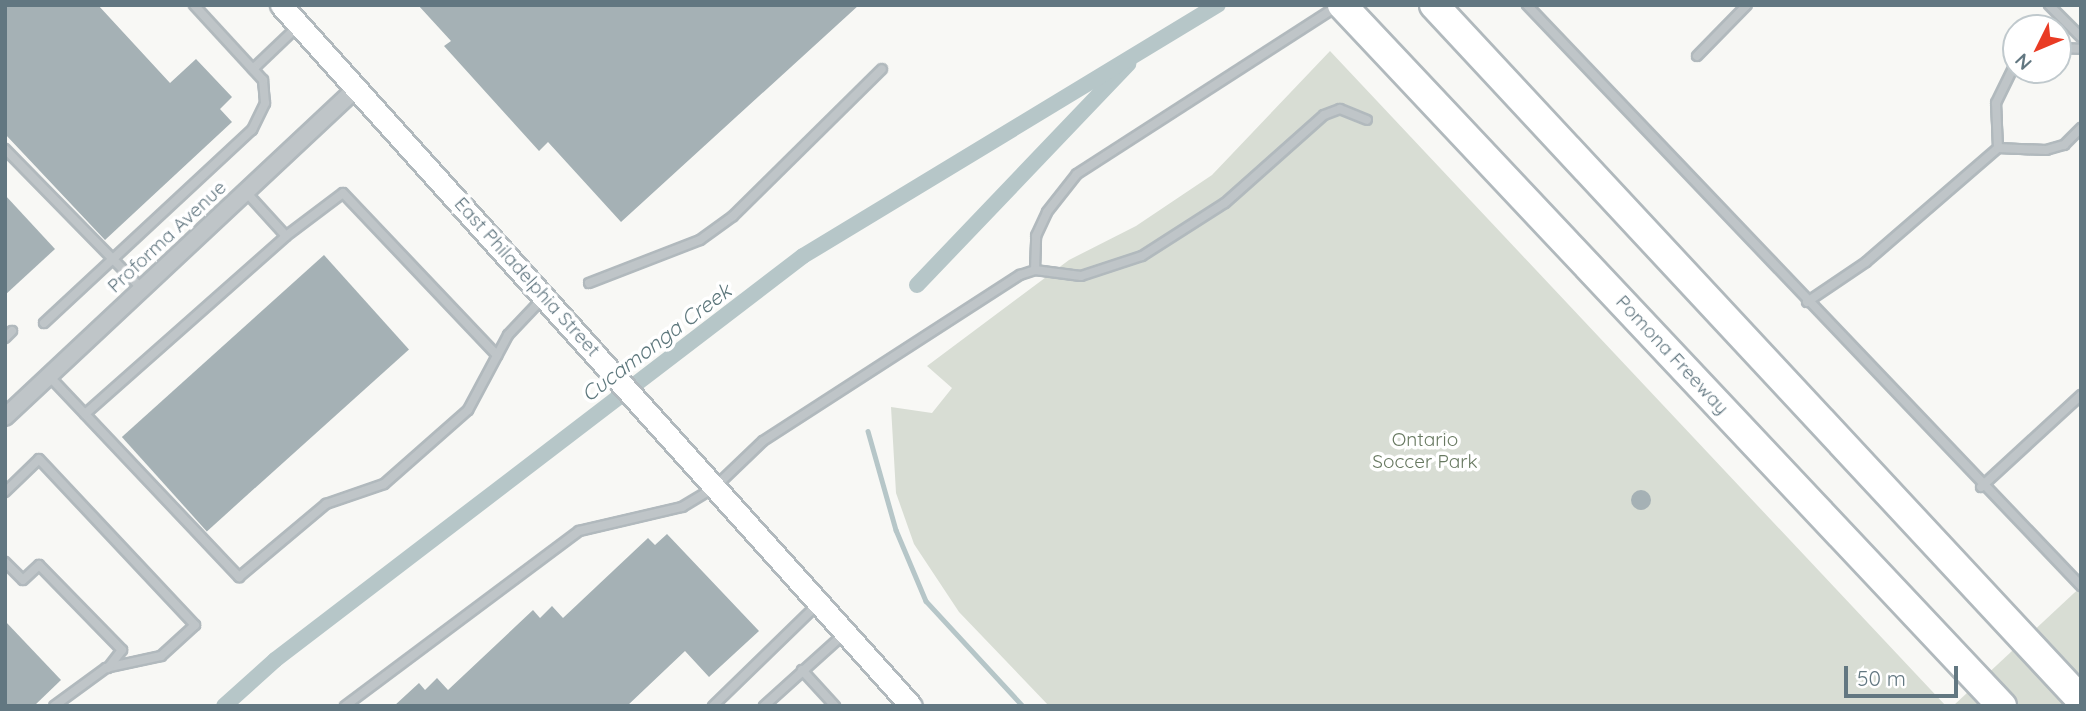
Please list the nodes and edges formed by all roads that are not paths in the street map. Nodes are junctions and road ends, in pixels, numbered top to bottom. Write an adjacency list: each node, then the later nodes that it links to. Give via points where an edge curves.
1 (194, 5): 11 (lane)
2 (281, 5): 8 (street, East Philadelphia Street)
3 (1340, 5): 22 (lane, via 1077,174 1047,212 1037,236); 49 (highway, Pomona Freeway)
4 (1434, 5): 42 (highway)
5 (1527, 5): 26 (lane)
6 (1747, 5): 10 (lane)
7 (2049, 5): 9 (lane)
8 (300, 25): 11 (lane); 14 (street, East Philadelphia Street)
9 (2081, 37)
10 (1697, 57)
11 (253, 69): 21 (lane, via 264,80 265,103 252,130)
12 (883, 69): 23 (lane, via 733,216 700,240)
13 (2005, 84): 17 (lane, via 1996,103)
14 (357, 88): 19 (street, Proforma Avenue); 25 (street, East Philadelphia Street)
15 (1367, 120): 22 (lane, via 1340,109 1324,115 1225,203 1142,256 1081,276)
16 (2081, 128): 17 (lane, via 2064,145 2046,150)
17 (1998, 148): 26 (lane, via 1866,262)
18 (5, 149): 21 (lane)
19 (246, 192): 20 (lane); 24 (street, Proforma Avenue)
20 (286, 236): 28 (lane, via 343,193); 31 (lane)
21 (113, 258): 24 (lane); 27 (lane)
22 (1035, 270): 33 (lane, via 763,441)
23 (589, 283)
24 (142, 289): 29 (street, Proforma Avenue)
25 (544, 297): 28 (lane); 33 (street, East Philadelphia Street)
26 (1807, 302): 34 (lane)
27 (44, 323)
28 (497, 355): 31 (lane, via 468,410 384,484 326,504 239,577)
29 (49, 376): 31 (lane); 32 (street, Proforma Avenue)
30 (2081, 395): 34 (lane)
31 (85, 414)
32 (5, 417)
33 (715, 487): 38 (street, East Philadelphia Street); 44 (lane, via 682,507 579,531)
34 (1981, 487): 37 (lane)
35 (5, 492): 40 (lane, via 39,459 195,625 161,656)
36 (5, 562): 40 (lane, via 23,580 39,565 122,650)
37 (2079, 583)
38 (818, 603): 39 (street, East Philadelphia Street); 45 (lane)
39 (845, 633): 41 (lane); 48 (street, East Philadelphia Street)
40 (108, 668): 43 (lane)
41 (802, 670): 46 (lane); 47 (lane)
42 (2081, 700)
43 (54, 706)
44 (345, 706)
45 (713, 706)
46 (764, 706)
47 (835, 706)
48 (911, 706)
49 (2002, 706)

